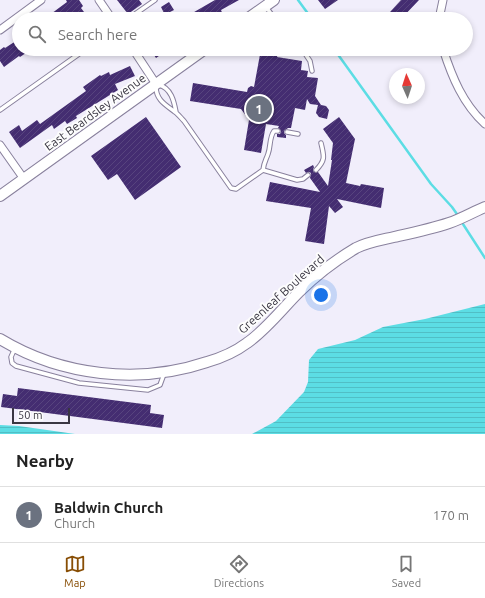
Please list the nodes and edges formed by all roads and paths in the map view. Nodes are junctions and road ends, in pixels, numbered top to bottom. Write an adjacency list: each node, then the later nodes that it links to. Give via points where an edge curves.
1 (41, 0): 7 (street)
2 (99, 0): 8 (street)
3 (155, 0): 9 (lane)
4 (274, 0): 6 (street)
5 (444, 1): 12 (street)
6 (265, 6): 10 (street); 11 (lane)
7 (25, 12)
8 (107, 12)
9 (138, 12)
10 (257, 12)
11 (270, 12)
12 (441, 12)
13 (12, 21): 14 (street)
14 (0, 30)
15 (76, 56): 22 (lane)
16 (138, 56): 21 (street)
17 (195, 56): 21 (street, East Beardsley Avenue)
18 (307, 56): 20 (lane)
19 (446, 56): 24 (street, via 464,98 475,115)
20 (312, 71)
21 (156, 84): 23 (lane, via 156,93 164,105); 23 (lane, via 165,86 174,99); 33 (street, East Beardsley Avenue)
22 (0, 110)
23 (176, 112): 30 (lane, via 231,188 236,189)
24 (485, 124)
25 (278, 131): 30 (lane, via 274,130 271,135)
26 (287, 132): 27 (lane)
27 (298, 134)
28 (321, 143): 31 (lane, via 324,158)
29 (0, 145): 33 (street)
30 (263, 170): 32 (lane, via 297,180)
31 (316, 170)
32 (308, 176)
33 (24, 179): 34 (street, East Beardsley Avenue)
34 (0, 196)
35 (485, 207): 38 (street, Greenleaf Boulevard, via 450,223 373,241 356,248 300,291 247,343 222,357)
36 (0, 339): 37 (street, Greenleaf Boulevard)
37 (16, 347): 38 (street, Greenleaf Boulevard, via 50,362 84,371 127,375); 38 (lane, via 11,357 12,363 16,366 79,383 148,390 160,385)
38 (164, 373)

